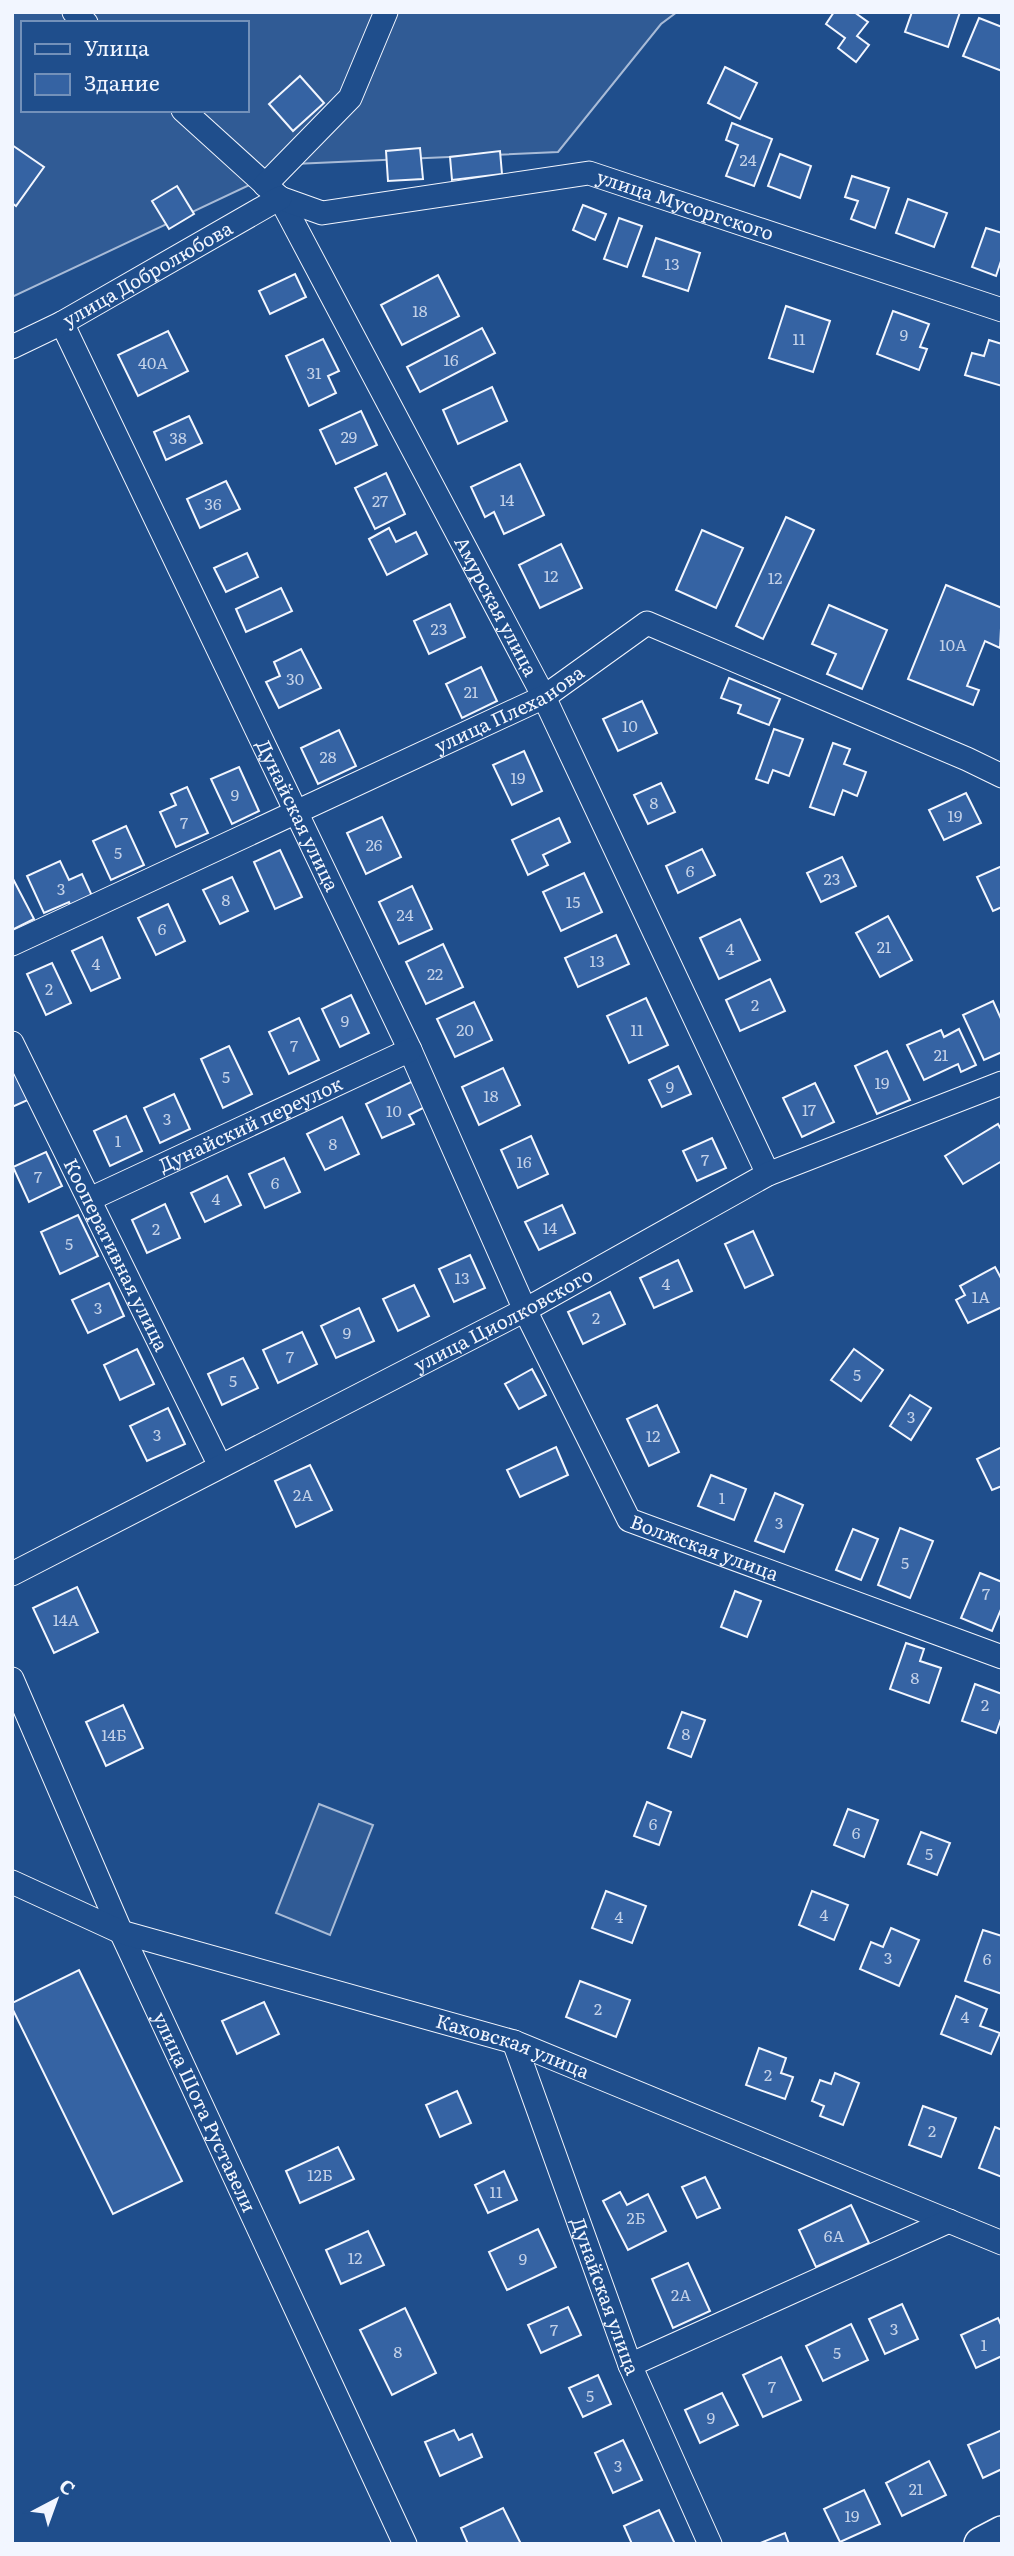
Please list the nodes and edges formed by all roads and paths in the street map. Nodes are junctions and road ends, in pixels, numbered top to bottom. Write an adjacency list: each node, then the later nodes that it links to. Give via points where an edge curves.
1 (386, 12): 3 (street, улица Добролюбова, via 350,98)
2 (185, 112): 3 (street)
3 (273, 192): 4 (street, улица Мусоргского, via 322,213 589,173); 5 (street, улица Добролюбова); 7 (street, Амурская улица)
4 (1002, 310)
5 (62, 323): 6 (street, улица Добролюбова); 9 (street, Дунайская улица)
6 (12, 346)
7 (544, 697): 8 (street, улица Плеханова, via 647,623); 9 (street, улица Плеханова); 14 (street, Амурская улица)
8 (1002, 776)
9 (297, 814): 10 (street, улица Плеханова); 12 (street, Дунайская улица)
10 (12, 944)
11 (12, 1043): 15 (street, Кооперативная улица)
12 (410, 1050): 15 (street, Дунайский переулок); 16 (street, Дунайская улица)
13 (1002, 1083): 14 (street, улица Циолковского)
14 (768, 1174): 16 (street, улица Циолковского)
15 (90, 1199): 17 (street, Кооперативная улица)
16 (525, 1310): 17 (street, улица Циолковского); 19 (street, Волжская улица, via 629,1520)
17 (220, 1466): 18 (street, улица Циолковского)
18 (12, 1574)
19 (1002, 1657)
20 (12, 1679): 22 (street, улица Шота Руставели)
21 (12, 1882): 22 (street, Каховская улица)
22 (121, 1932): 23 (street, Каховская улица); 28 (street, улица Шота Руставели)
23 (514, 2042): 24 (street, Каховская улица); 26 (street, Дунайская улица)
24 (949, 2221): 25 (street, Каховская улица); 26 (street)
25 (1002, 2243)
26 (630, 2365): 29 (street, Дунайская улица)
27 (1002, 2533): 30 (main road)
28 (405, 2544)
29 (710, 2544)
30 (981, 2544)

